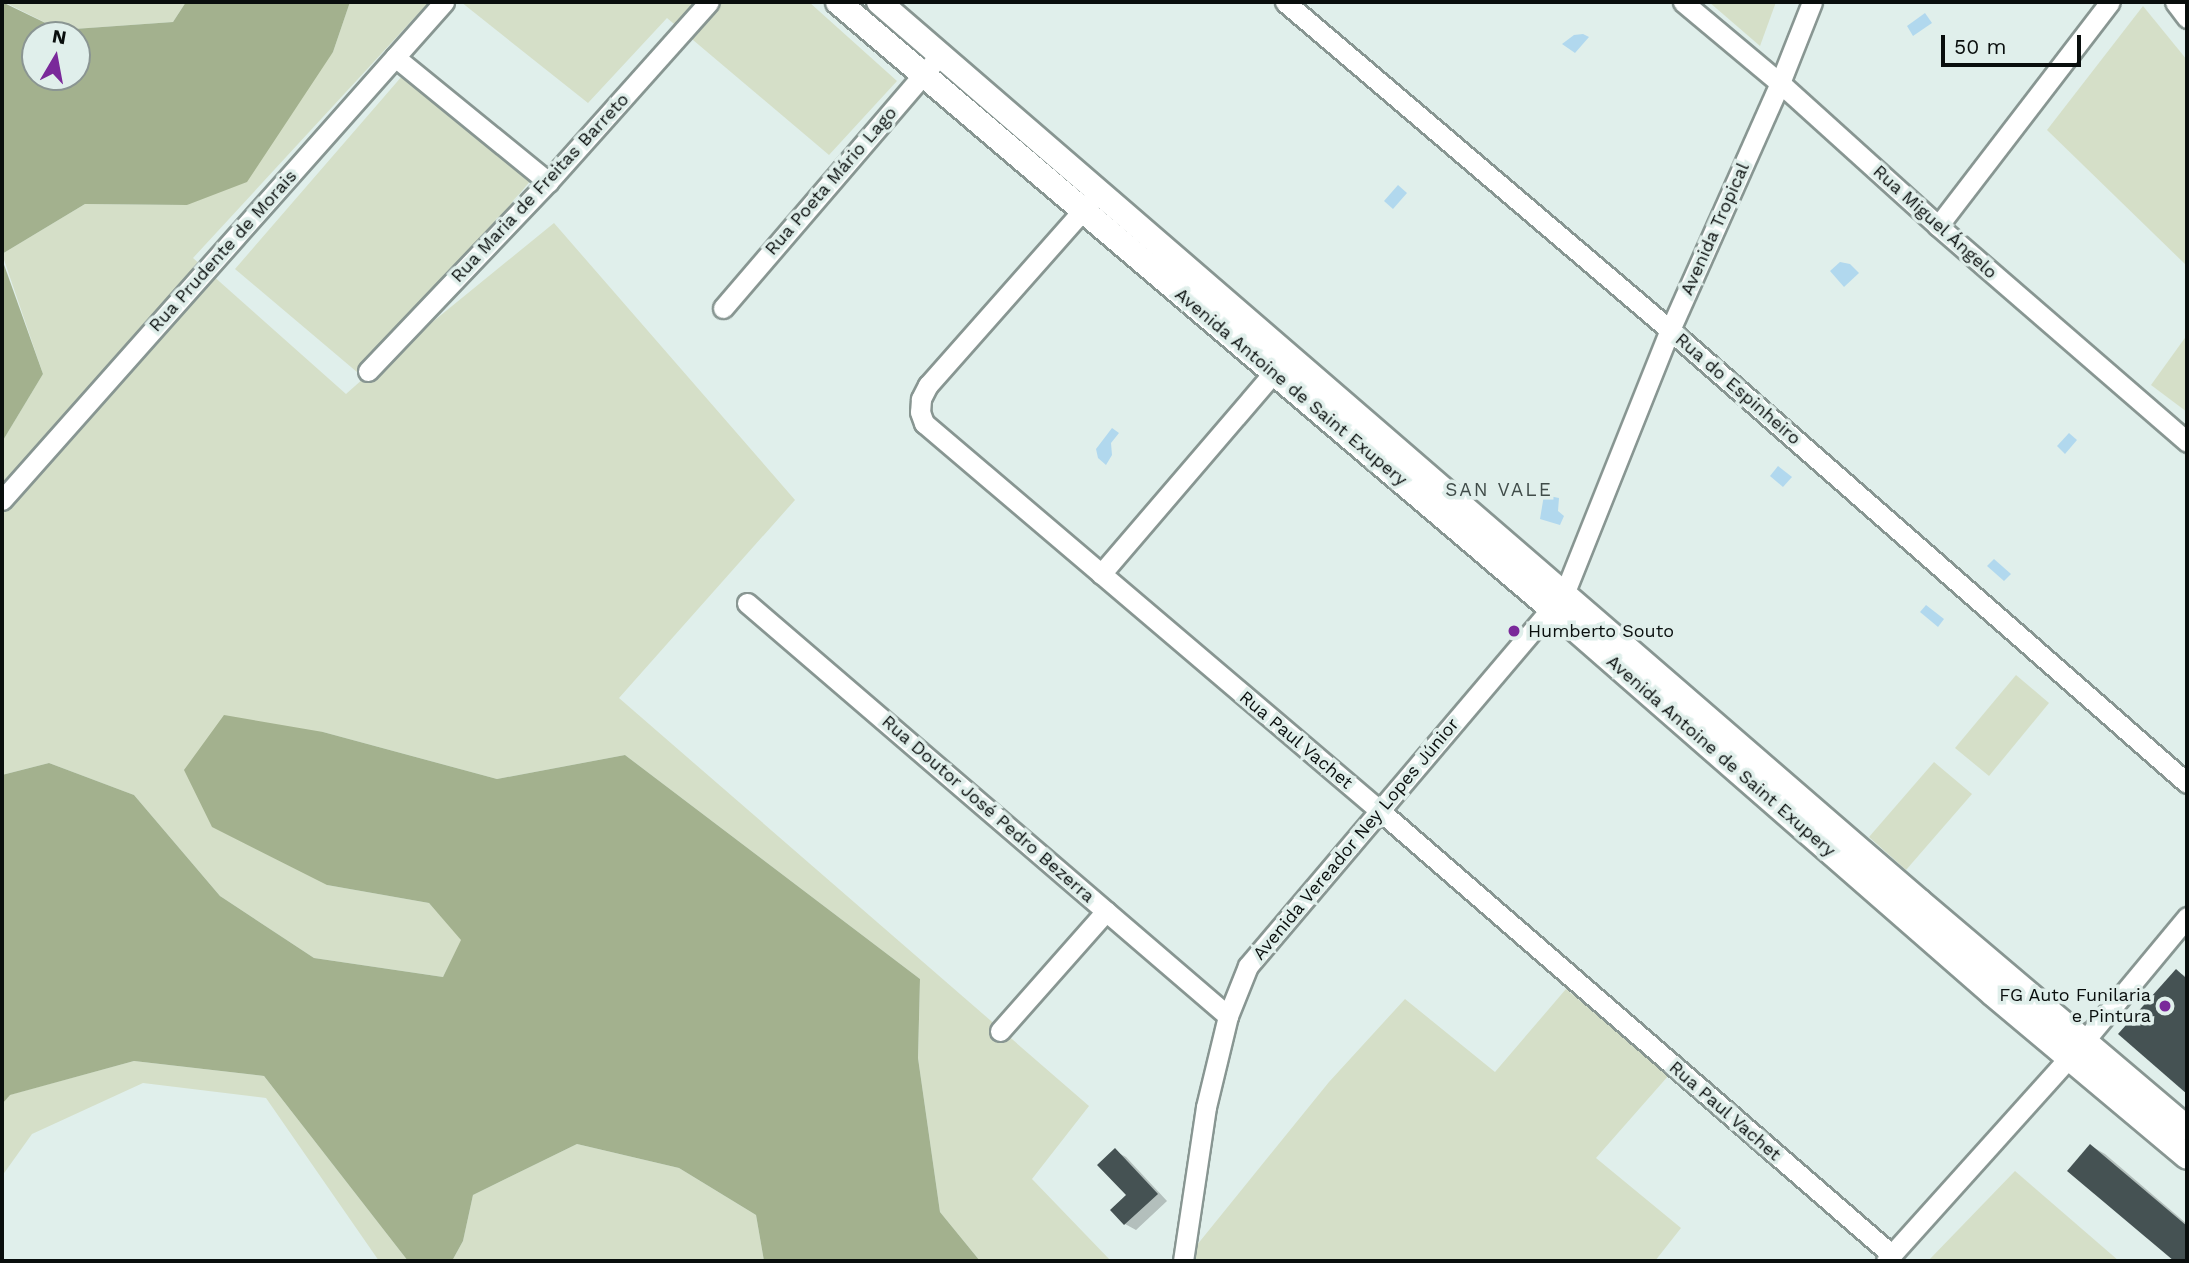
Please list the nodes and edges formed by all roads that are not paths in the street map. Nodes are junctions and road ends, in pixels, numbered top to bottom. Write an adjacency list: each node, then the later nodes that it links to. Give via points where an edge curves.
1 (444, 2): 12 (street, Rua Prudente de Morais)
2 (709, 2): 15 (street, Rua Maria de Freitas Barreto)
3 (838, 2): 13 (street, Avenida Antoine de Saint Exupery)
4 (879, 2): 11 (street, Avenida Antoine de Saint Exupery)
5 (1683, 2): 14 (street, Rua Miguel Ángelo)
6 (1812, 2): 14 (street, Avenida Tropical)
7 (2109, 2): 17 (street)
8 (2175, 2): 10 (street)
9 (1292, 4): 19 (street, Rua do Espinheiro)
10 (2187, 18)
11 (940, 54): 13 (street, Rua Poeta Mário Lago); 16 (street, Avenida Antoine de Saint Exupery)
12 (395, 57): 15 (street); 23 (street, Rua Prudente de Morais)
13 (923, 74): 16 (street, Avenida Antoine de Saint Exupery); 18 (street, Rua Poeta Mário Lago)
14 (1780, 83): 17 (street, Rua Miguel Ángelo); 19 (street, Avenida Tropical)
15 (548, 182): 20 (street, Rua Maria de Freitas Barreto)
16 (1091, 201): 21 (street, Avenida Antoine de Saint Exupery); 24 (street, Rua Paul Vachet, via 928,385 920,412 934,434); 25 (street, Avenida Antoine de Saint Exupery)
17 (1938, 226): 22 (street, Rua Miguel Ángelo)
18 (723, 308)
19 (1670, 330): 25 (street, Avenida Tropical); 27 (street, Rua do Espinheiro)
20 (368, 372)
21 (1273, 373): 24 (street); 25 (street, Avenida Antoine de Saint Exupery)
22 (2187, 442)
23 (2, 500)
24 (1101, 574): 28 (street, Rua Paul Vachet)
25 (1558, 600): 28 (street, Avenida Vereador Ney Lopes Júnior); 33 (street, Avenida Antoine de Saint Exupery)
26 (747, 603): 29 (street, Rua Doutor José Pedro Bezerra)
27 (2187, 783)
28 (1379, 810): 31 (street, Avenida Vereador Ney Lopes Júnior, via 1248,966); 36 (street, Rua Paul Vachet)
29 (1106, 911): 31 (street, Rua Doutor José Pedro Bezerra); 32 (street)
30 (2187, 918): 33 (street)
31 (1228, 1016): 37 (street, Avenida Vereador Ney Lopes Júnior, via 1206,1107)
32 (1000, 1031)
33 (2077, 1049): 34 (street, Avenida Antoine de Saint Exupery); 35 (street, Avenida Antoine de Saint Exupery); 36 (street)
34 (2187, 1128)
35 (2187, 1157)
36 (1889, 1258)
37 (1184, 1261)

